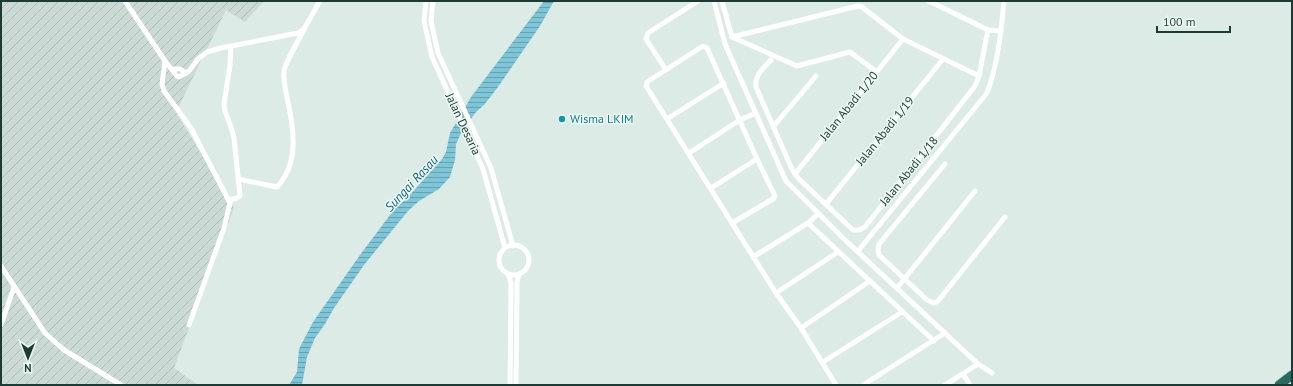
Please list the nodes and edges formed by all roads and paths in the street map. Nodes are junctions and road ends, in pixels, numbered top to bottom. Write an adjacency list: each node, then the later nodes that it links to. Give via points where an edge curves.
1 (125, 1): 18 (street)
2 (320, 1): 10 (street)
3 (426, 1): 42 (street, Jalan Desaria, via 424,22 432,57 483,169)
4 (433, 1): 41 (street, Jalan Desaria, via 431,21 438,53 491,168)
5 (698, 1): 19 (street, via 648,33 646,39)
6 (714, 1): 24 (street, via 725,44)
7 (722, 1): 13 (street)
8 (929, 1): 11 (street)
9 (1004, 1): 12 (street)
10 (304, 29): 15 (street, via 292,35); 32 (street, via 284,70 293,128 292,152 287,172 275,187)
11 (988, 30): 12 (street); 22 (street, Jalan Abadi 1/18)
12 (1001, 31): 43 (street, via 987,93)
13 (732, 37): 14 (street, via 858,6); 20 (street, via 797,66 850,52)
14 (903, 38): 16 (street); 20 (street, Jalan Abadi 1/20)
15 (230, 46): 18 (street, via 207,52 186,73 180,69 172,69); 32 (street, via 224,104 234,138)
16 (943, 59): 22 (street); 36 (street, Jalan Abadi 1/19)
17 (771, 60): 27 (street, via 755,81)
18 (165, 61): 35 (street, via 162,84 164,91 191,128)
19 (666, 70): 23 (street, via 703,46 708,48); 25 (street, via 647,82 646,86)
20 (877, 72): 31 (street, Jalan Abadi 1/20)
21 (816, 76): 27 (street)
22 (979, 76): 36 (street, Jalan Abadi 1/18, via 961,106 862,229 853,230)
23 (724, 84): 25 (street); 26 (street)
24 (756, 114): 26 (street); 37 (street, via 786,180)
25 (667, 120): 28 (street)
26 (740, 120): 28 (street); 29 (street)
27 (773, 127): 31 (street)
28 (689, 153): 33 (street)
29 (757, 159): 33 (street); 39 (street, via 775,196)
30 (945, 164): 49 (street, via 880,244 879,255)
31 (795, 174): 36 (street, Jalan Abadi 1/18)
32 (238, 179): 35 (street, via 240,196)
33 (711, 188): 39 (street)
34 (975, 191): 49 (street)
35 (230, 200): 56 (street, via 224,228)
36 (826, 204)
37 (818, 214): 40 (street); 43 (street)
38 (1005, 217): 49 (street, via 938,301 934,303 927,300)
39 (732, 223): 45 (street)
40 (808, 223): 44 (street); 45 (street)
41 (513, 246): 42 (street); 48 (street, via 520,247 528,256 526,268)
42 (505, 248): 47 (street, Jalan Desaria, via 499,260 501,268)
43 (858, 251): 52 (street)
44 (838, 252): 50 (street); 53 (street)
45 (753, 257): 53 (street)
46 (1, 266): 51 (street)
47 (508, 274): 48 (street); 66 (street, Jalan Desaria, via 511,283)
48 (519, 274): 67 (street)
49 (905, 278): 52 (street)
50 (870, 282): 54 (street); 57 (street)
51 (14, 287): 55 (street); 65 (street, via 56,343)
52 (897, 288): 58 (street)
53 (776, 293): 57 (street)
54 (902, 312): 59 (street); 60 (street)
55 (1, 325)
56 (189, 325)
57 (801, 328): 60 (street)
58 (945, 333): 59 (street); 61 (street)
59 (934, 341): 69 (street)
60 (823, 362): 68 (street)
61 (978, 364): 62 (street); 63 (street)
62 (992, 373)
63 (963, 374): 70 (street); 71 (street)
64 (1292, 375): 72 (highway)
65 (121, 385)
66 (510, 385)
67 (516, 385)
68 (836, 385)
69 (863, 385)
70 (945, 385)
71 (970, 385)
72 (1278, 385)

